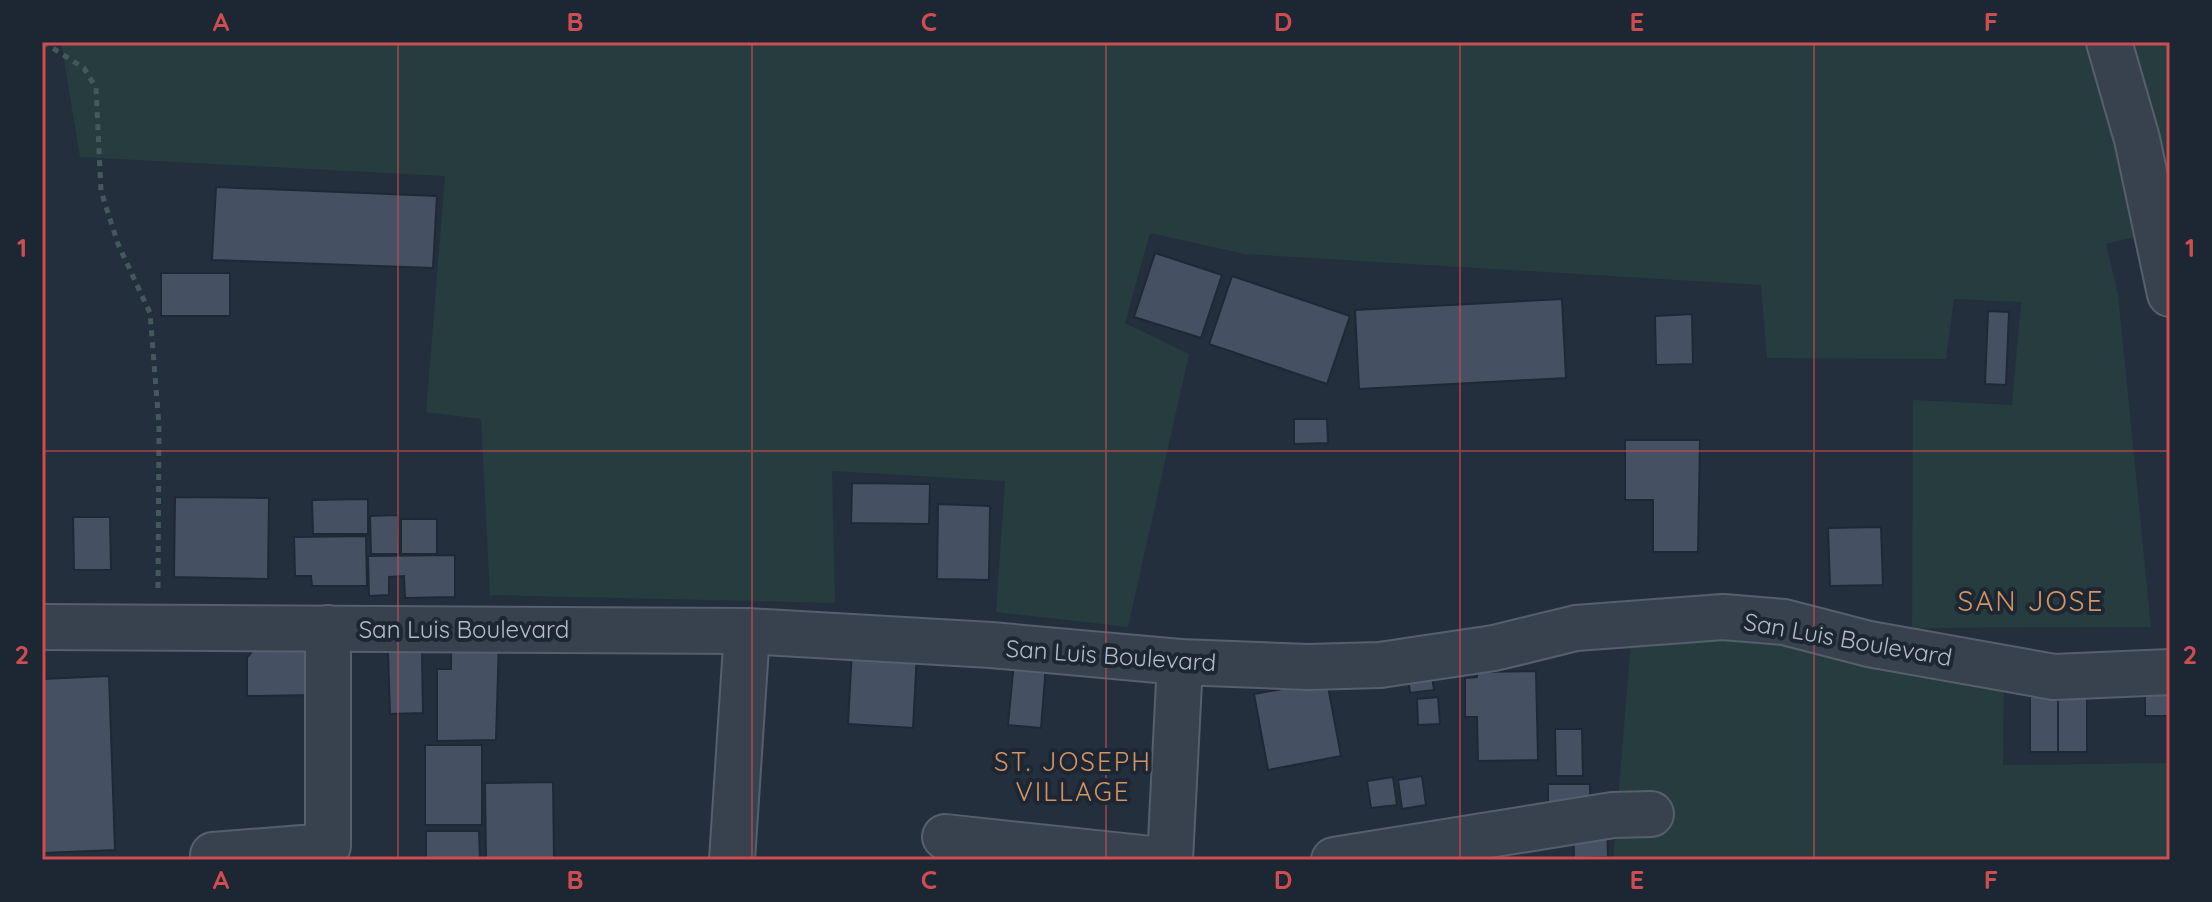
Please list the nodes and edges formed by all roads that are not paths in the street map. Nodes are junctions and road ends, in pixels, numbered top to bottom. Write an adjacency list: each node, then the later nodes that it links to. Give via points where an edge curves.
1 (2109, 42): 2 (street, via 2137,139)
2 (2170, 294)
3 (42, 627): 4 (street, San Luis Boulevard)
4 (328, 628): 5 (street, San Luis Boulevard); 10 (street, via 328,846)
5 (747, 631): 6 (street, San Luis Boulevard); 11 (street)
6 (1180, 662): 7 (street, San Luis Boulevard, via 1380,665 1494,648 1576,628 1723,617 1784,622 1869,644 2054,677); 13 (street)
7 (2170, 672)
8 (1651, 814): 14 (street, via 1613,815)
9 (945, 837): 12 (street)
10 (213, 855)
11 (732, 860)
12 (1161, 860)
13 (1170, 860)
14 (1334, 860)

